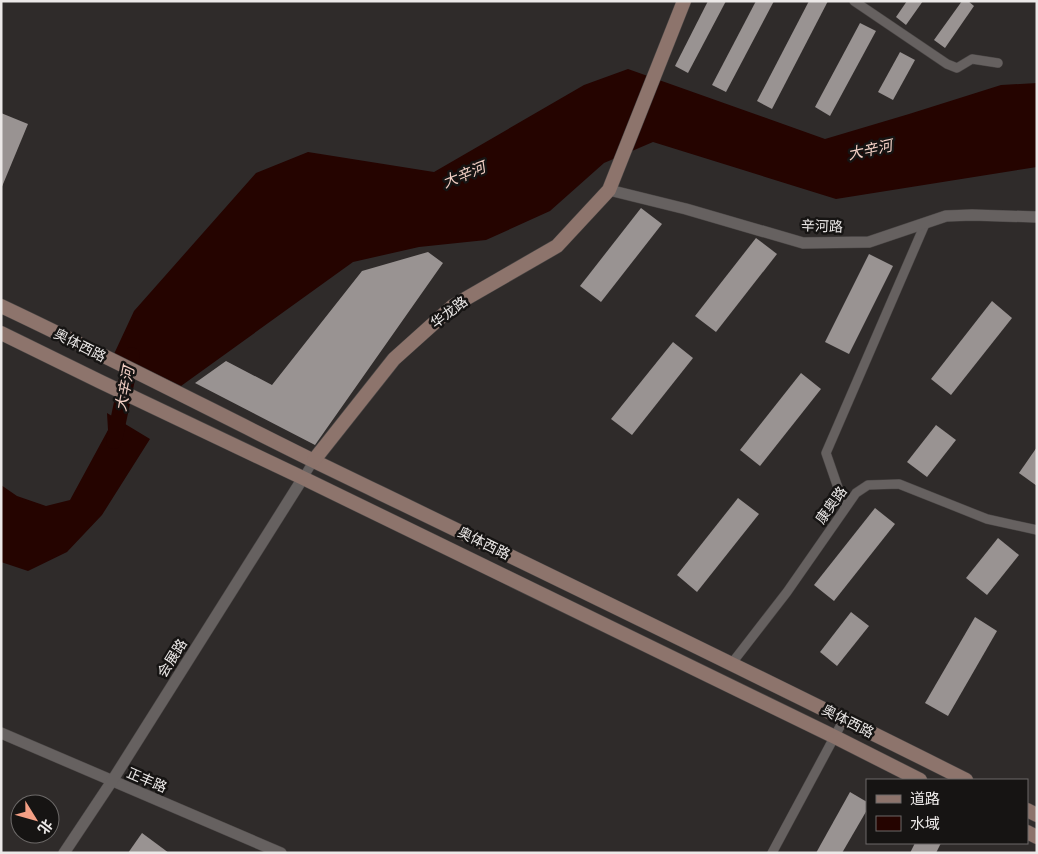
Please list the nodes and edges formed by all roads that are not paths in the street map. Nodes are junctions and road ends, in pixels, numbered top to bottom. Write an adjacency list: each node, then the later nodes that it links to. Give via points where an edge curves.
1 (684, 1): 4 (main road)
2 (854, 1): 3 (street, via 947,64 957,68 972,58)
3 (998, 63)
4 (609, 190): 6 (street, 辛河路, via 802,243 869,242); 9 (main road, 华龙路, via 557,246 453,306 394,359)
5 (1037, 217): 6 (street, 辛河路, via 958,215)
6 (925, 224): 11 (street, via 826,453)
7 (1, 306): 9 (main road, 奥体西路)
8 (1, 333): 10 (main road, 奥体西路)
9 (314, 460): 10 (street); 13 (main road, 奥体西路)
10 (303, 478): 16 (main road, 奥体西路); 19 (street, 会展路)
11 (845, 508): 12 (street, 康奥路, via 856,493 868,485 899,484 987,520); 13 (street, 康奥路, via 787,592)
12 (1037, 530)
13 (732, 663): 14 (main road, 奥体西路)
14 (844, 719): 16 (street); 18 (main road, 奥体西路)
15 (1, 733): 19 (street, 正丰路)
16 (835, 737): 17 (main road, 奥体西路); 22 (street)
17 (918, 779)
18 (964, 779)
19 (112, 781): 20 (street, 会展路); 21 (street, 正丰路)
20 (64, 853)
21 (281, 853)
22 (772, 853)

